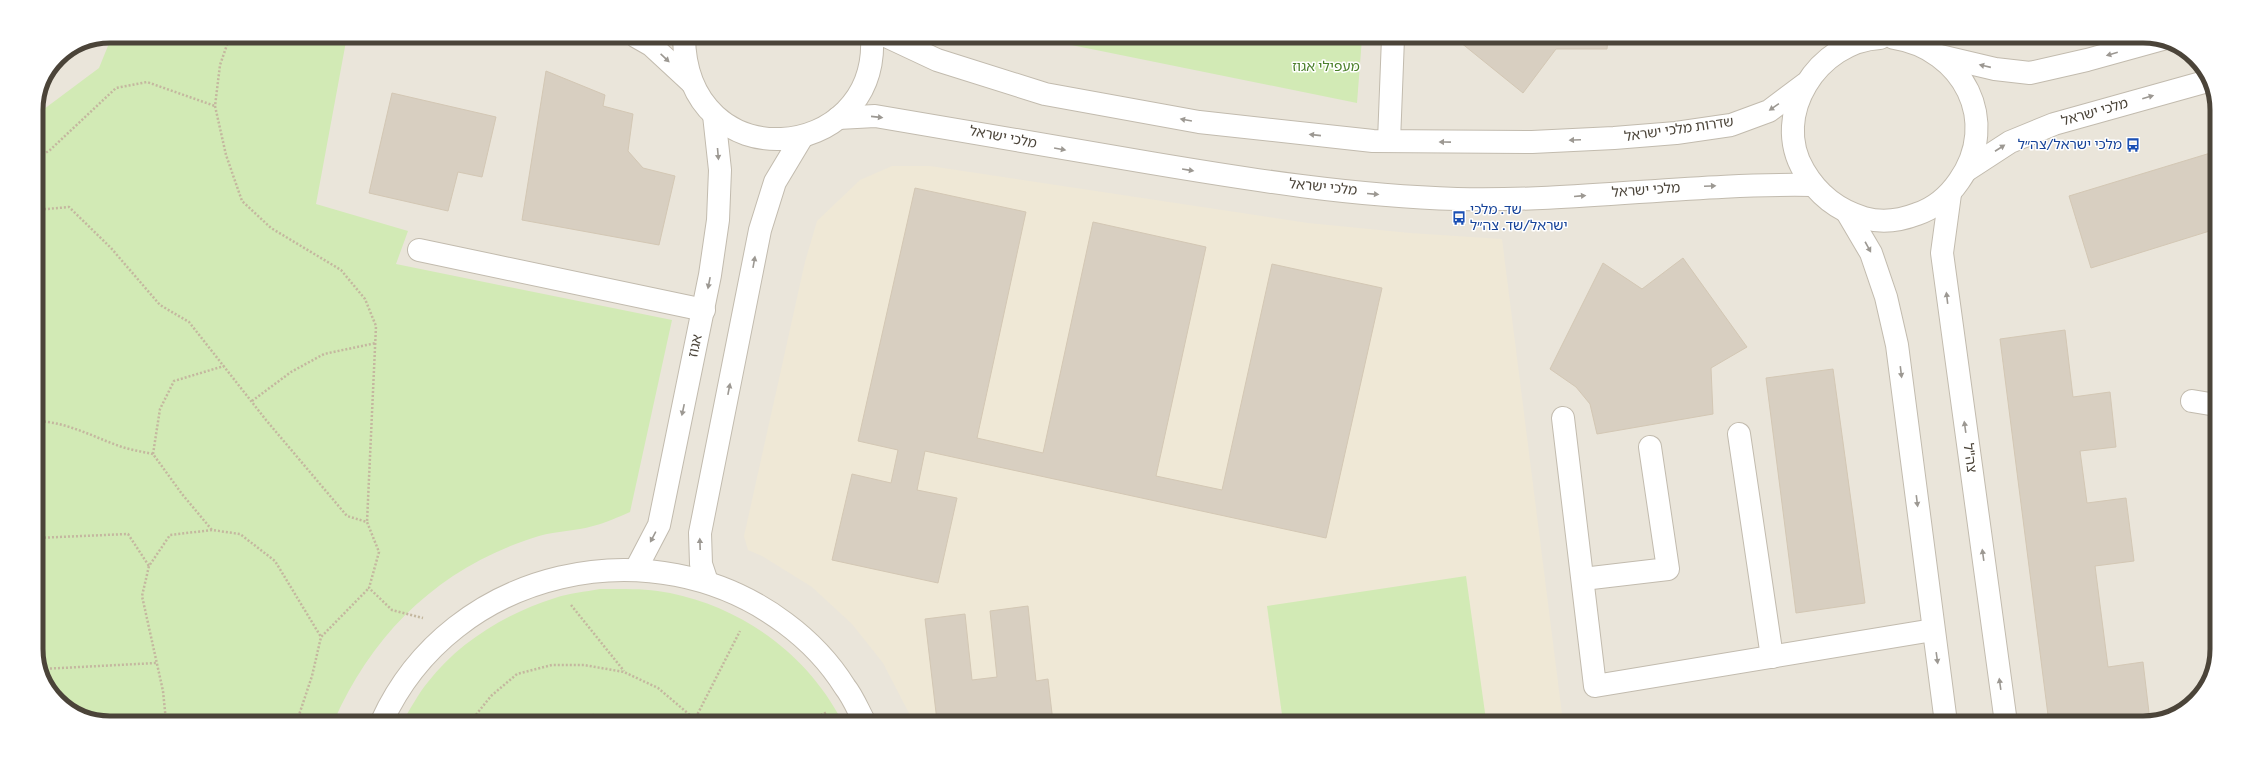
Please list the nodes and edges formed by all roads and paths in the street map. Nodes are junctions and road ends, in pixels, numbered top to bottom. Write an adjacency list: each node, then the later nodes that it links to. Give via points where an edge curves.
1 (228, 43): 16 (path, via 220,64)
2 (648, 43): 14 (street, one-way to 14)
3 (684, 43): 14 (street, via 685,59)
4 (872, 43): 18 (street, via 867,77 856,100)
5 (901, 43): 20 (street, one-way to 5, via 1199,122 1045,94 937,60)
6 (1393, 43): 20 (street)
7 (1827, 43): 12 (street)
8 (1857, 43): 12 (street, via 1835,52)
9 (1917, 43): 11 (street)
10 (2147, 43): 11 (street, one-way to 11, via 2030,73 1995,69)
11 (1931, 47): 22 (street, via 1955,70 1967,88 1974,108 1974,150)
12 (1820, 65): 15 (street)
13 (2204, 82): 22 (street, מלכי ישראל, one-way to 13, via 2010,142 2054,124)
14 (692, 83): 17 (street)
15 (1805, 84): 20 (street, שדרות מלכי ישראל, one-way to 20, via 1769,111 1730,125 1614,138 1524,142); 23 (street, via 1794,125 1795,147 1801,167)
16 (215, 106): 21 (path, via 147,82 116,88); 29 (path, via 226,155 242,201 270,228 341,270 365,299 376,326)
17 (714, 115): 19 (street, via 734,128 756,137 779,140); 28 (street, אגוז, one-way to 28, via 720,170 718,220)
18 (838, 118): 19 (street, via 822,129); 23 (street, מלכי ישראל, one-way to 23, via 875,116 1239,178 1385,195 1457,199 1556,198 1735,185)
19 (802, 137): 46 (street, one-way to 19, via 701,564 700,533 760,230 775,182)
20 (1389, 141)
21 (43, 154)
22 (1967, 170): 24 (street)
23 (1812, 185): 26 (street, via 1829,202)
24 (1950, 194): 26 (street, via 1928,210 1902,220 1875,221); 66 (street, צה"ל, one-way to 24, via 1942,253)
25 (43, 209): 30 (path, via 69,207 111,248 160,305 189,322)
26 (1848, 214): 49 (street, one-way to 49, via 1871,253 1886,297 1898,345)
27 (419, 250): 28 (street)
28 (704, 310): 43 (street, אגוז, one-way to 43, via 659,525)
29 (376, 343): 32 (path, via 324,354 291,372); 39 (path)
30 (225, 366): 32 (path); 38 (path, via 174,381 160,409)
31 (2192, 401): 33 (street)
32 (252, 402): 39 (path, via 347,516)
33 (2210, 404)
34 (1563, 418): 45 (street)
35 (43, 421): 38 (path, via 80,429 123,447)
36 (1739, 434): 52 (street)
37 (1650, 447): 45 (street, via 1668,569)
38 (153, 454): 40 (path)
39 (367, 522): 47 (path, via 379,552)
40 (212, 530): 42 (path, via 170,535); 50 (path, via 240,534 275,561)
41 (43, 538): 42 (path, via 128,534)
42 (149, 566): 53 (path, via 142,596)
43 (636, 569): 44 (street, via 598,570); 46 (street)
44 (551, 579): 51 (street, via 514,592 474,614); 55 (path)
45 (1582, 579): 52 (street, via 1595,686)
46 (707, 582): 48 (street)
47 (369, 588): 50 (path); 51 (path, via 392,610 422,616)
48 (754, 604): 63 (path); 64 (street, via 785,623 819,654 846,687)
49 (1933, 630): 52 (street); 65 (street, one-way to 65)
50 (321, 638): 57 (path)
51 (442, 640): 58 (street, via 412,671)
52 (1772, 657)
53 (156, 663): 54 (path); 56 (path)
54 (46, 669)
55 (624, 672): 59 (path, via 584,665 552,665 517,674 491,696); 62 (path, via 658,688)
56 (166, 716)
57 (299, 716)
58 (385, 716)
59 (475, 716)
60 (580, 716): 61 (path)
61 (607, 716)
62 (690, 716)
63 (697, 716)
64 (861, 716)
65 (1945, 716)
66 (2005, 716)

